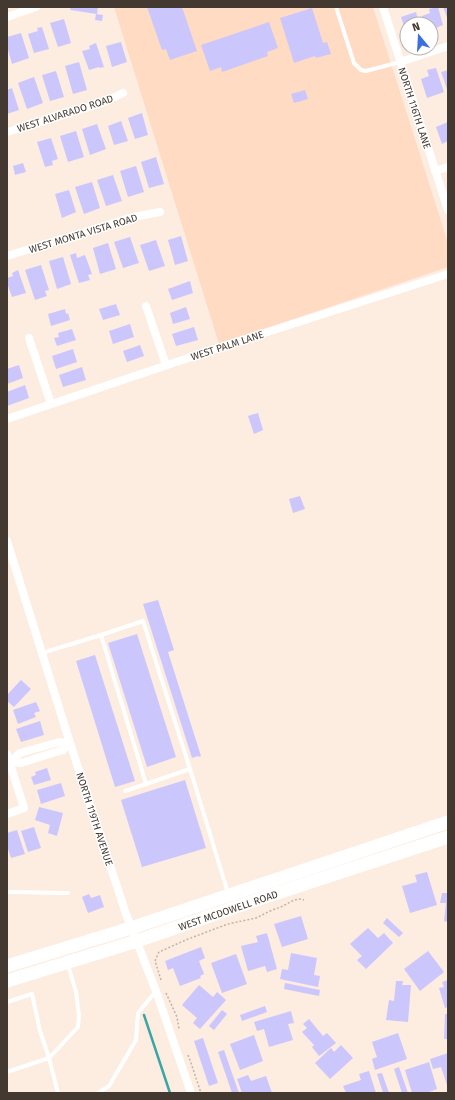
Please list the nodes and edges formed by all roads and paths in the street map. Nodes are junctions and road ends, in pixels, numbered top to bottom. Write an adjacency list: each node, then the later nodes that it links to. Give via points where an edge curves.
1 (36, 7): 4 (street)
2 (336, 7): 6 (lane, via 354,63 361,70)
3 (382, 7): 6 (street, NORTH 116TH LANE)
4 (7, 17)
5 (448, 46): 6 (street)
6 (400, 62): 10 (street, NORTH 116TH LANE)
7 (123, 94): 8 (street, WEST ALVARADO ROAD, via 102,103)
8 (7, 132)
9 (448, 167): 10 (street)
10 (435, 171): 11 (street, NORTH 116TH LANE)
11 (448, 210)
12 (160, 212): 13 (street, WEST MONTA VISTA ROAD, via 133,217)
13 (7, 256)
14 (448, 274): 17 (street, WEST PALM LANE)
15 (146, 306): 17 (street)
16 (29, 338): 18 (street)
17 (166, 365): 18 (street, WEST PALM LANE)
18 (51, 404): 19 (street, WEST PALM LANE)
19 (7, 419)
20 (7, 541): 22 (street, NORTH 119TH AVENUE)
21 (101, 635): 22 (lane); 25 (lane, via 143,621); 26 (lane)
22 (42, 653): 23 (street, NORTH 119TH AVENUE)
23 (70, 743): 24 (street, via 59,742); 35 (street, NORTH 119TH AVENUE)
24 (8, 758): 28 (street, via 24,808)
25 (190, 769): 26 (lane); 33 (lane)
26 (146, 784): 27 (lane)
27 (125, 791)
28 (7, 814)
29 (448, 822): 33 (main road, WEST MCDOWELL ROAD)
30 (448, 836): 36 (main road, WEST MCDOWELL ROAD)
31 (7, 892): 32 (lane)
32 (68, 893)
33 (229, 895): 35 (main road, WEST MCDOWELL ROAD)
34 (304, 900): 40 (path, via 294,900 256,918 228,924 159,952 155,961)
35 (131, 928): 36 (street, NORTH 119TH AVENUE); 38 (main road, WEST MCDOWELL ROAD)
36 (137, 941): 37 (main road, WEST MCDOWELL ROAD); 42 (street, NORTH 119TH AVENUE)
37 (68, 962): 39 (main road, WEST MCDOWELL ROAD); 46 (lane, via 76,992 78,1027)
38 (7, 966)
39 (7, 981)
40 (162, 982)
41 (164, 989): 44 (path, via 177,1018)
42 (156, 992): 49 (lane, via 138,1013 136,1040 109,1086); 50 (street, NORTH 119TH AVENUE)
43 (7, 1002): 46 (lane, via 32,994)
44 (179, 1033)
45 (187, 1053): 51 (path)
46 (49, 1058): 47 (lane); 48 (lane)
47 (7, 1072)
48 (58, 1093)
49 (98, 1093)
50 (192, 1093)
51 (201, 1093)

